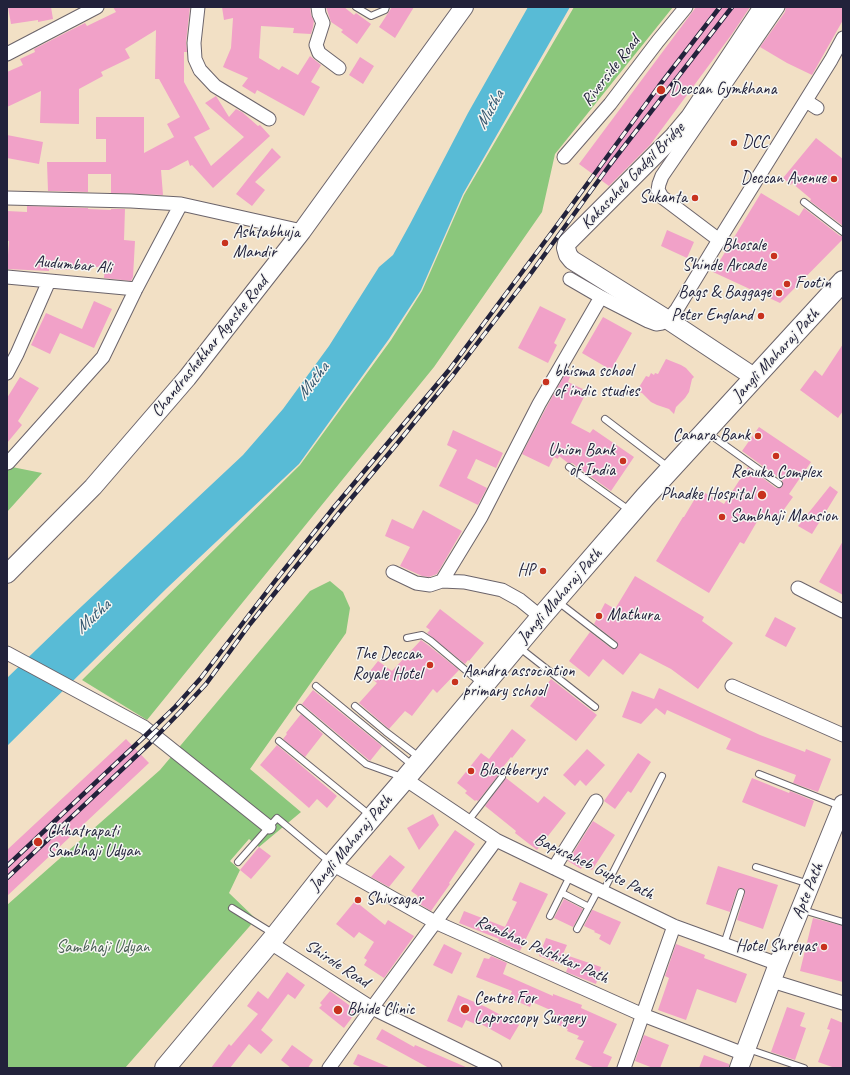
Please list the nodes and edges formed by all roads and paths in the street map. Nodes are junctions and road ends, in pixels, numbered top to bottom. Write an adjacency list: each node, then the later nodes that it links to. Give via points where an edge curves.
1 (97, 7): 11 (street)
2 (198, 7): 15 (street, via 194,43 195,59 200,70 215,86)
3 (318, 7): 12 (street, via 323,23 316,45 319,53)
4 (356, 7): 5 (lane, via 371,16 385,10)
5 (386, 7)
6 (464, 7): 20 (street, Chandrashekhar Agashe Road)
7 (686, 7): 16 (street, Riverside Road, via 610,104)
8 (763, 7): 29 (street, Kakasaheb Gadgil Bridge, via 690,117 567,243 568,255 572,260)
9 (778, 7): 22 (street, via 659,184 658,190 662,197)
10 (843, 38): 13 (street)
11 (7, 54)
12 (340, 68)
13 (806, 101): 14 (street); 22 (street)
14 (817, 108)
15 (269, 119)
16 (564, 157)
17 (7, 198): 19 (street)
18 (804, 202): 21 (lane)
19 (181, 204): 20 (street); 27 (street)
20 (302, 231): 40 (street, Chandrashekhar Agashe Road, via 187,378 98,481)
21 (843, 232)
22 (719, 240): 29 (street, via 677,309)
23 (7, 277): 25 (street, Audumbar Ali)
24 (570, 279): 28 (street)
25 (48, 281): 27 (street, Audumbar Ali); 30 (street)
26 (843, 281): 31 (main road, Jangli Maharaj Path)
27 (136, 289): 34 (street, via 103,357)
28 (601, 297): 29 (street, via 656,324 662,323); 41 (street, via 539,404 481,516)
29 (663, 316): 31 (street)
30 (7, 373)
31 (754, 377): 33 (main road, Jangli Maharaj Path)
32 (605, 419): 36 (lane)
33 (705, 431): 36 (main road, Jangli Maharaj Path); 37 (lane)
34 (7, 463)
35 (569, 467): 38 (lane)
36 (671, 469): 38 (main road, Jangli Maharaj Path)
37 (779, 484)
38 (632, 512): 43 (main road, Jangli Maharaj Path)
39 (393, 572): 41 (street, via 416,583 430,585)
40 (7, 574)
41 (442, 581): 45 (street, via 464,582 502,590 520,600)
42 (798, 588): 44 (street)
43 (556, 600): 45 (main road, Jangli Maharaj Path); 48 (lane)
44 (843, 612)
45 (541, 617): 47 (main road, Jangli Maharaj Path)
46 (407, 638): 50 (lane, via 422,635)
47 (517, 645): 50 (main road, Jangli Maharaj Path); 54 (lane)
48 (614, 645)
49 (7, 653): 66 (street, via 144,727)
50 (484, 685): 58 (main road, Jangli Maharaj Path)
51 (316, 686): 58 (lane)
52 (732, 686): 56 (street)
53 (355, 706): 58 (lane, via 386,732)
54 (596, 707)
55 (300, 708): 58 (lane, via 366,764)
56 (843, 735)
57 (279, 741): 64 (lane)
58 (414, 768): 64 (main road, Jangli Maharaj Path); 65 (street, Bapusaheb Gupte Path)
59 (759, 774): 63 (lane)
60 (662, 776): 74 (lane)
61 (502, 777): 65 (lane)
62 (596, 801): 71 (street)
63 (842, 805): 73 (street, Apte Path, via 835,831)
64 (372, 817): 69 (main road, Jangli Maharaj Path)
65 (468, 821): 67 (street, Bapusaheb Gupte Path)
66 (269, 827): 68 (lane); 69 (lane, via 277,818)
67 (496, 840): 71 (street, Bapusaheb Gupte Path); 81 (street)
68 (238, 862)
69 (332, 864): 81 (street, Rambhau Palshikar Path); 85 (main road, Jangli Maharaj Path)
70 (756, 867): 73 (lane)
71 (554, 868): 72 (street, Bapusaheb Gupte Path)
72 (570, 876): 74 (street, Bapusaheb Gupte Path); 76 (lane)
73 (810, 885): 79 (street, Apte Path)
74 (600, 891): 77 (lane); 83 (street, Bapusaheb Gupte Path)
75 (741, 892): 86 (lane)
76 (562, 893): 77 (lane); 80 (lane)
77 (589, 907): 84 (lane)
78 (232, 908): 85 (lane)
79 (800, 909): 82 (lane); 87 (street, Apte Path)
80 (550, 916)
81 (435, 922): 90 (street); 91 (street, Rambhau Palshikar Path)
82 (843, 922)
83 (674, 926): 86 (street, Bapusaheb Gupte Path); 91 (street)
84 (577, 929)
85 (272, 938): 90 (street, Shirole Road); 93 (main road, Jangli Maharaj Path)
86 (724, 944): 87 (street, Bapusaheb Gupte Path)
87 (778, 964): 88 (street, Apte Path)
88 (772, 981): 89 (street); 92 (street, Apte Path)
89 (843, 1002)
90 (372, 1008): 94 (street); 95 (street, Shirole Road)
91 (643, 1015): 92 (street, Rambhau Palshikar Path); 96 (street)
92 (743, 1057): 97 (lane)
93 (165, 1068)
94 (329, 1068)
95 (493, 1068)
96 (624, 1068)
97 (804, 1068)

